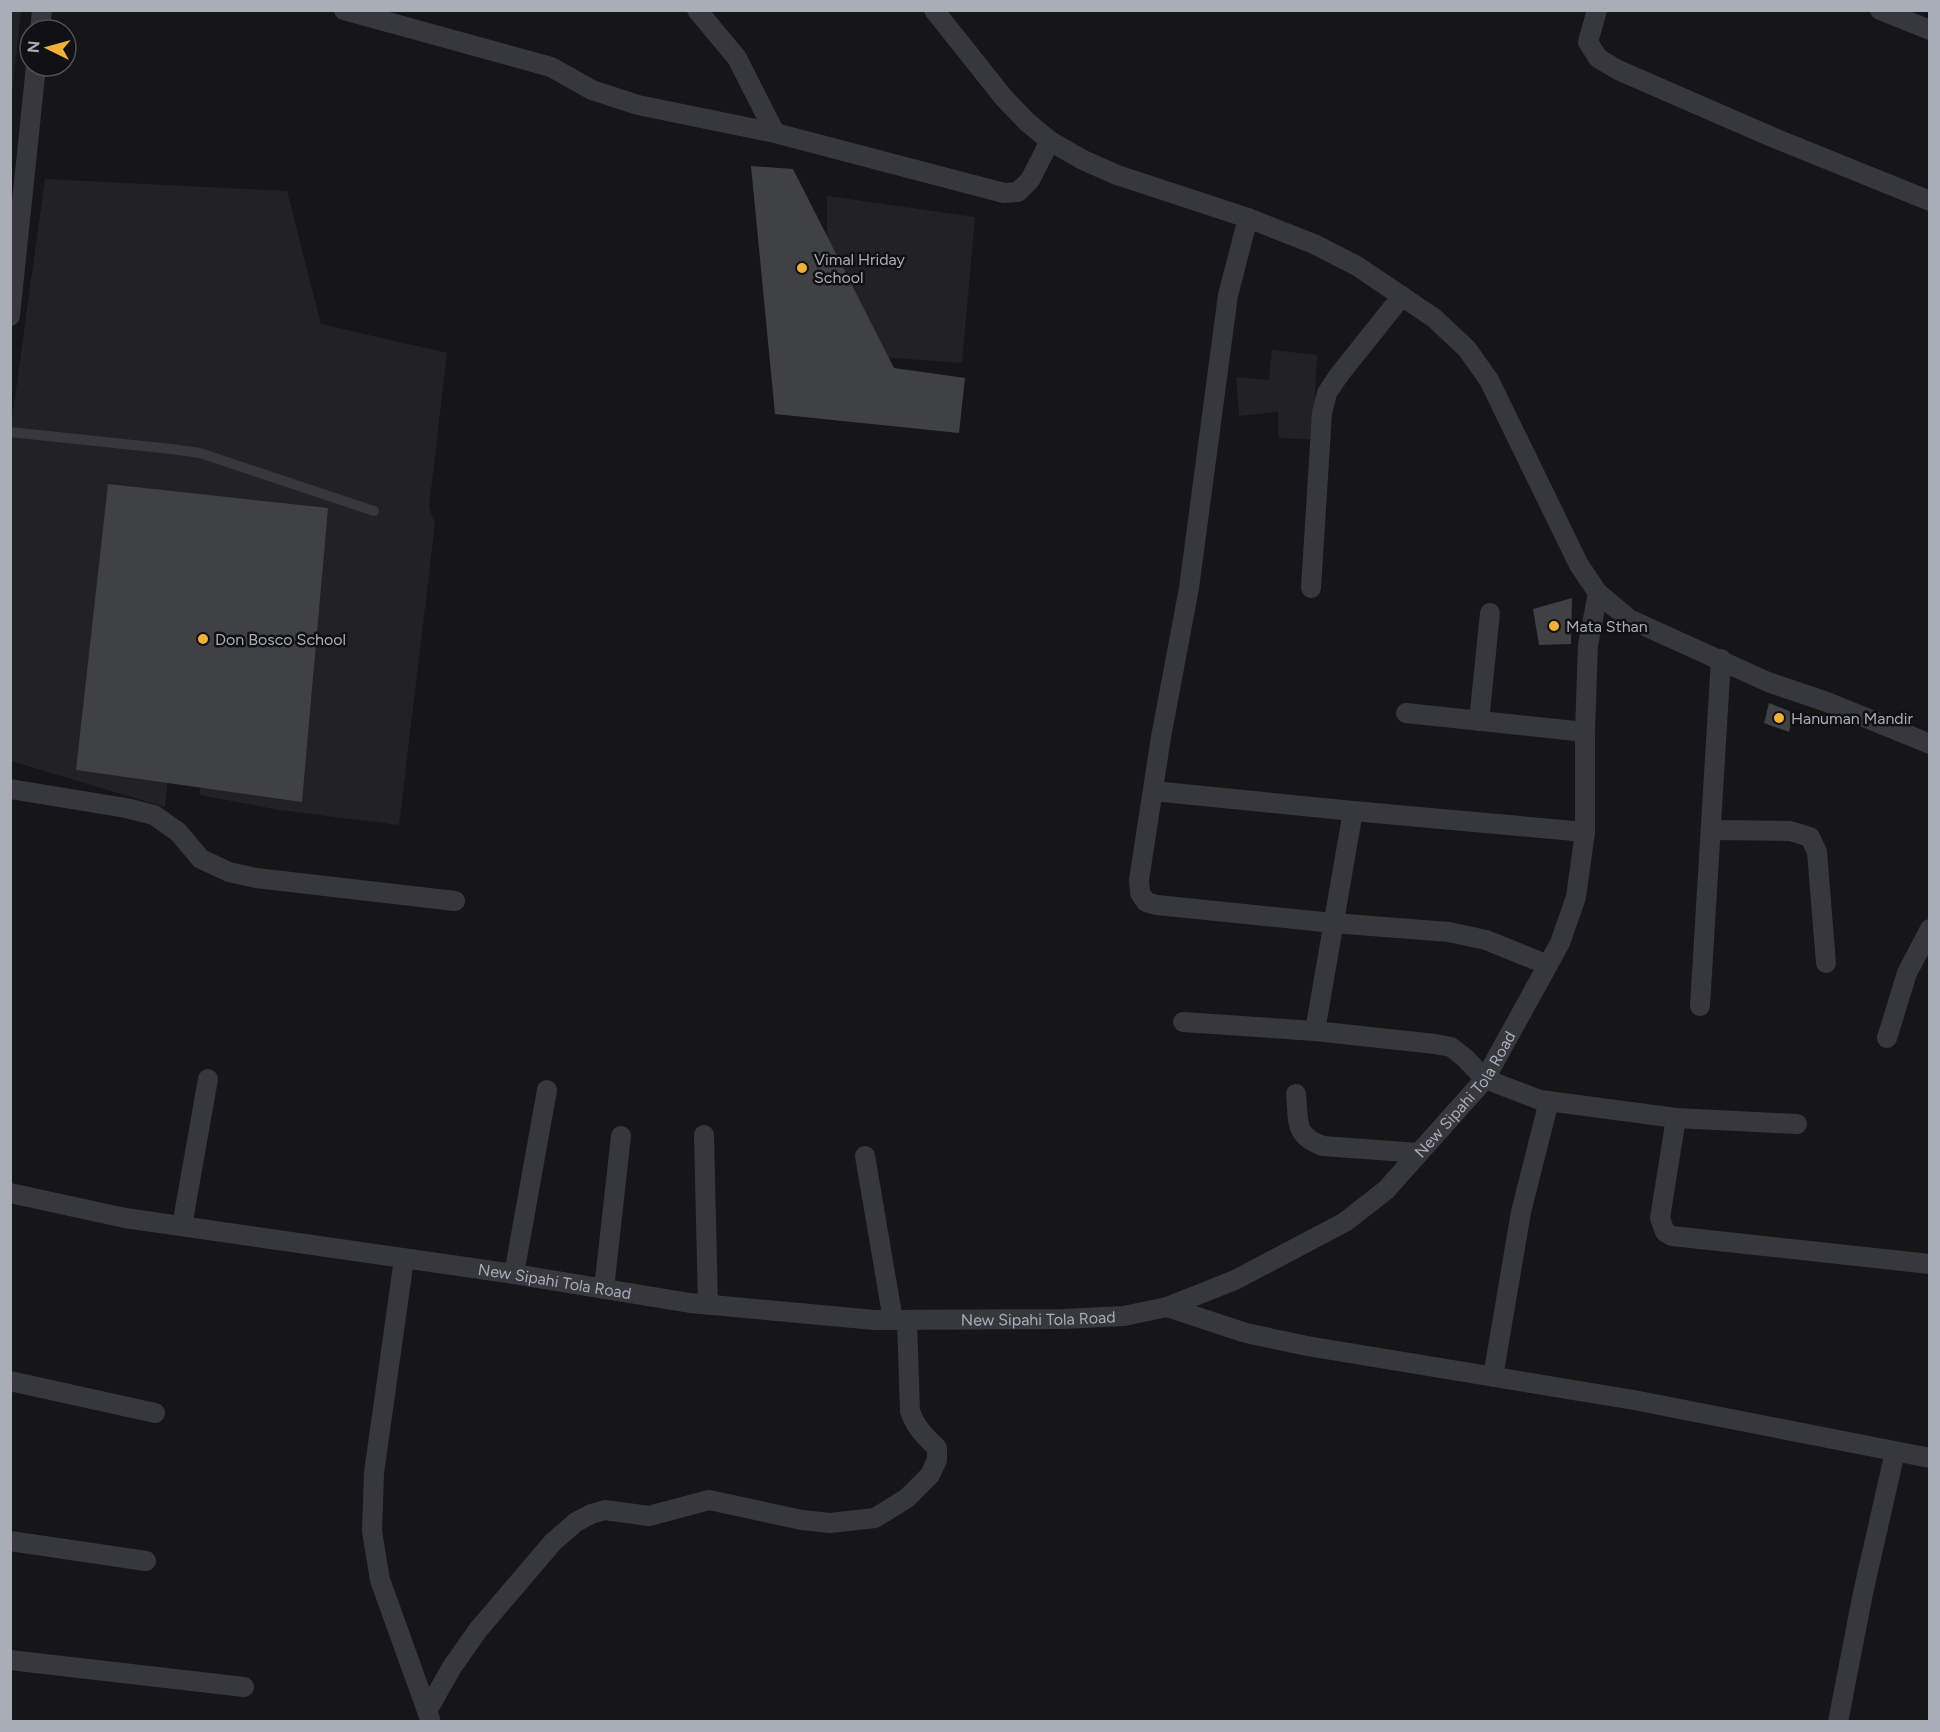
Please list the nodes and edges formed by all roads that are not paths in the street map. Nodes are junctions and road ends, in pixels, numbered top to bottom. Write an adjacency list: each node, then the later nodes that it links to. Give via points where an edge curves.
1 (344, 10): 8 (street, via 551,67 592,90 638,105)
2 (698, 10): 8 (street, via 737,58)
3 (934, 10): 9 (street, via 1005,98)
4 (1597, 10): 10 (street, via 1588,42 1598,58 1618,70)
5 (1880, 10): 6 (street)
6 (1929, 30)
7 (35, 78): 13 (street)
8 (775, 133): 9 (street, via 1004,193 1018,192 1030,180)
9 (1050, 141): 11 (street, via 1117,175)
10 (1929, 201)
11 (1248, 218): 12 (street, via 1314,244 1357,266); 25 (street, via 1228,295 1189,588)
12 (1401, 296): 16 (street, via 1327,393 1322,413); 17 (street, via 1434,318 1467,349 1489,380 1579,565)
13 (10, 316)
14 (10, 432): 15 (lane, via 200,453)
15 (374, 511)
16 (1311, 588)
17 (1598, 593): 19 (street, via 1629,619); 22 (street, New Sipahi Tola Road, via 1588,645)
18 (1491, 613): 21 (street)
19 (1720, 659): 23 (street, via 1768,682); 27 (street)
20 (1406, 713): 21 (street)
21 (1479, 721): 22 (street)
22 (1585, 732): 28 (street, New Sipahi Tola Road)
23 (1929, 744)
24 (10, 789): 29 (street, via 154,815 178,832 201,858 229,872)
25 (1153, 791): 26 (street); 30 (street, via 1139,880 1146,902)
26 (1353, 811): 28 (street); 30 (street)
27 (1712, 830): 32 (street, via 1790,831 1810,837 1817,852); 34 (street)
28 (1585, 832): 33 (street, New Sipahi Tola Road, via 1576,897)
29 (455, 901)
30 (1333, 923): 33 (street, via 1449,932 1486,940); 36 (street)
31 (1929, 929): 37 (street, via 1907,973)
32 (1826, 963)
33 (1548, 965): 38 (street, New Sipahi Tola Road)
34 (1700, 1006)
35 (1183, 1022): 36 (street)
36 (1315, 1031): 38 (street, via 1451,1047)
37 (1887, 1038)
38 (1485, 1078): 42 (street); 47 (street, New Sipahi Tola Road)
39 (208, 1079): 50 (street)
40 (547, 1090): 53 (street)
41 (1296, 1094): 47 (street, via 1300,1130 1309,1141 1323,1146)
42 (1549, 1101): 43 (street); 58 (street, via 1521,1212)
43 (1676, 1118): 44 (street); 52 (street, via 1660,1218 1665,1232 1672,1236)
44 (1797, 1124)
45 (704, 1135): 55 (street)
46 (621, 1136): 54 (street)
47 (1419, 1153): 56 (street, New Sipahi Tola Road, via 1386,1190 1345,1222 1235,1280)
48 (866, 1155): 57 (street)
49 (10, 1193): 50 (street, New Sipahi Tola Road)
50 (182, 1226): 51 (street, New Sipahi Tola Road)
51 (404, 1259): 53 (street, New Sipahi Tola Road); 67 (street, via 374,1473 372,1531 380,1580)
52 (1929, 1264)
53 (514, 1274): 54 (street, New Sipahi Tola Road)
54 (604, 1289): 55 (street, New Sipahi Tola Road)
55 (708, 1305): 57 (street, New Sipahi Tola Road)
56 (1167, 1307): 57 (street, New Sipahi Tola Road, via 1124,1316 1063,1319); 58 (street, via 1246,1333 1307,1347)
57 (900, 1320): 67 (street, via 910,1411 913,1421 937,1448 937,1460 930,1475 907,1498 875,1518 830,1523 709,1500 649,1516 605,1510 591,1514 553,1542 478,1630 452,1667)
58 (1493, 1377): 61 (street, via 1634,1400)
59 (10, 1381): 60 (street)
60 (155, 1413)
61 (1895, 1452): 62 (street); 68 (street)
62 (1929, 1458)
63 (10, 1541): 64 (street)
64 (146, 1561)
65 (10, 1660): 66 (street)
66 (244, 1687)
67 (429, 1716)
68 (1838, 1722)

